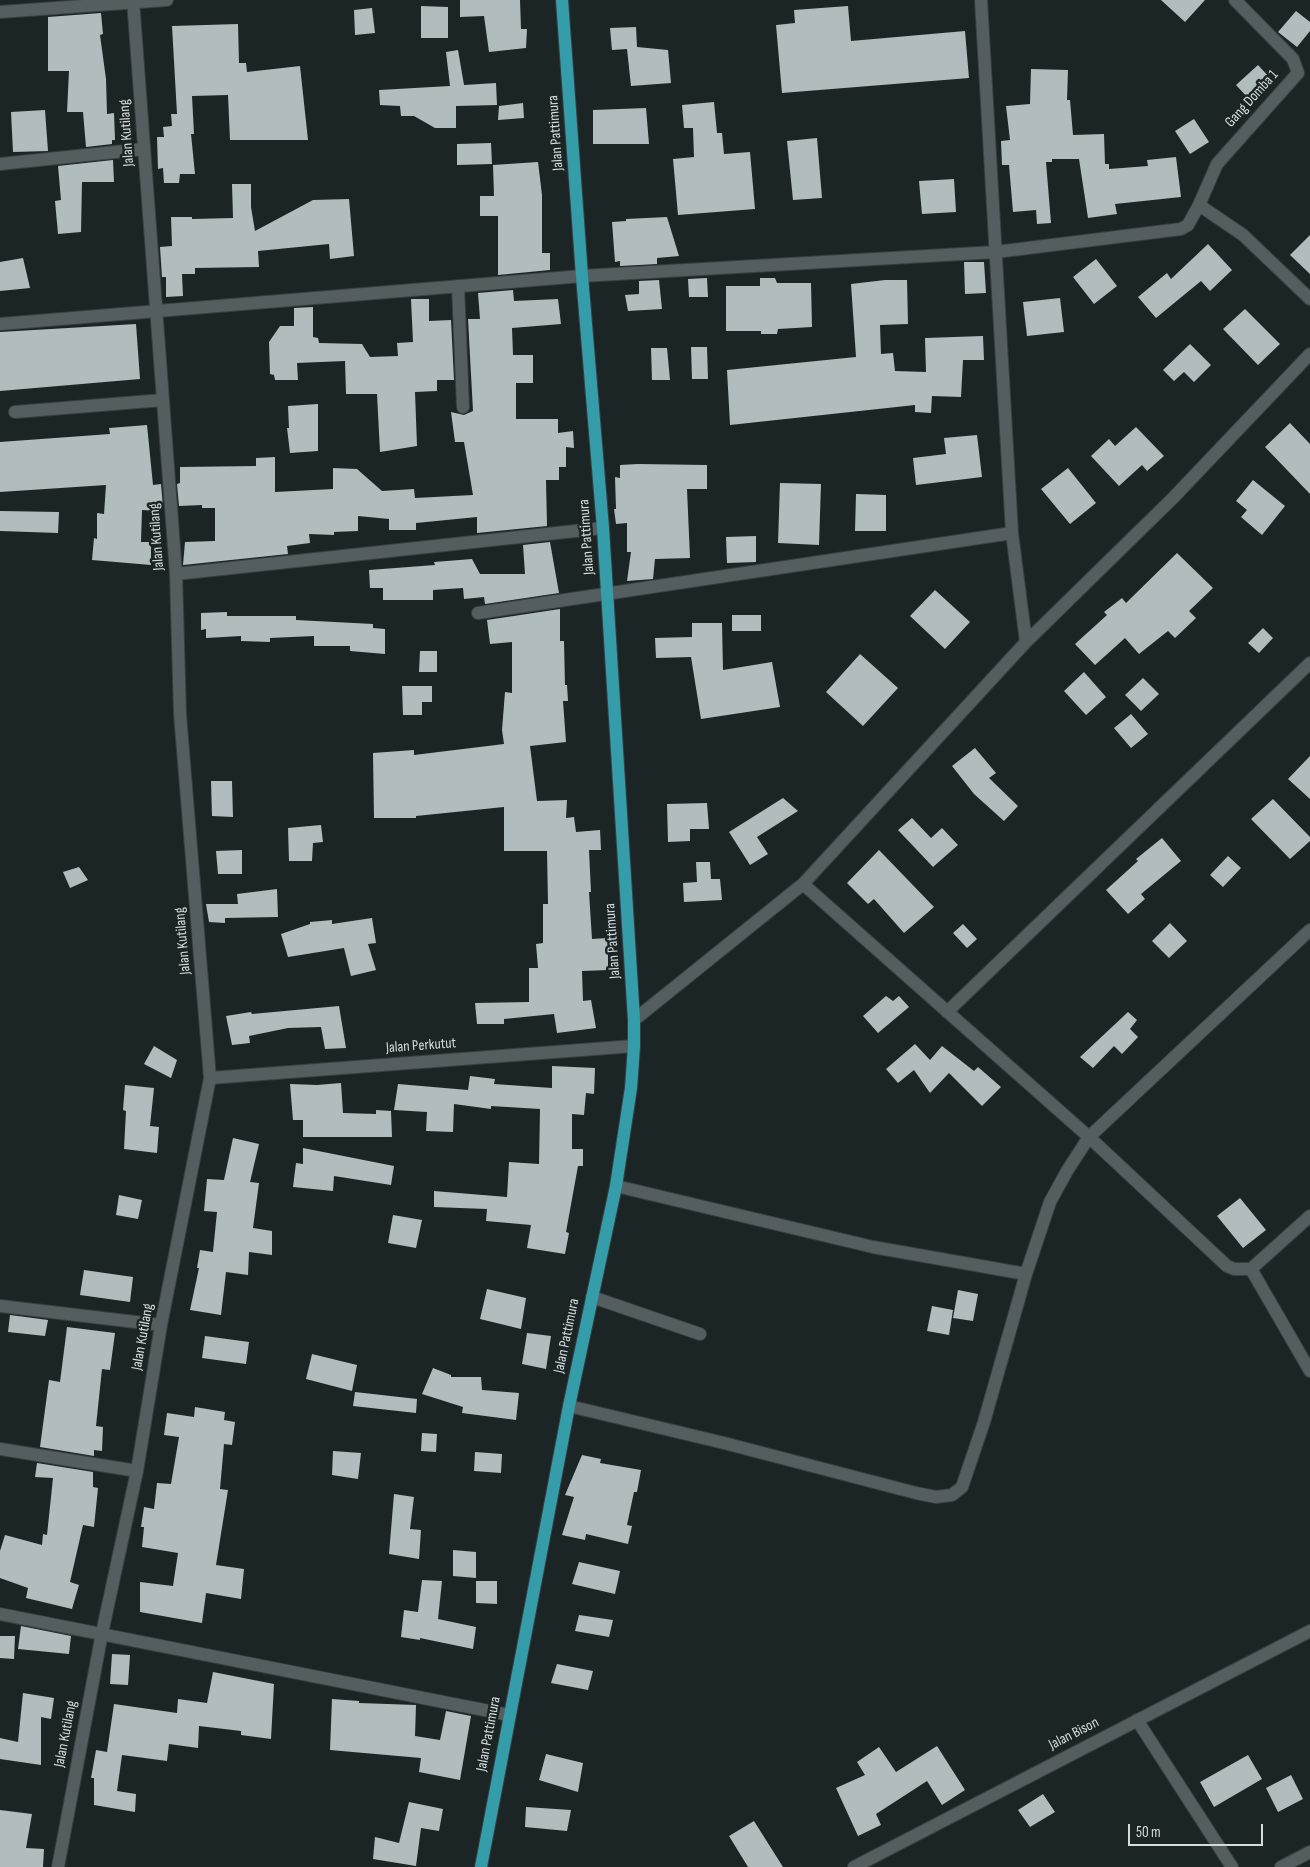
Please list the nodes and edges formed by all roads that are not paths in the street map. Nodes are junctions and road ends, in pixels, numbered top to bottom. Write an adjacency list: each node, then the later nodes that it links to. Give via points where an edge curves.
1 (167, 0): 5 (street)
2 (562, 0): 11 (main road, Jalan Pattimura)
3 (981, 0): 10 (street)
4 (1235, 0): 9 (street, Gang Domba 1, via 1293,58 1298,73 1217,164)
5 (133, 1): 6 (street); 7 (street, Jalan Kutilang)
6 (0, 12)
7 (144, 148): 8 (street); 14 (street, Jalan Kutilang)
8 (0, 164)
9 (1199, 205): 10 (street, via 1188,225 1181,230); 13 (street, via 1243,235)
10 (996, 252): 11 (street); 21 (street)
11 (582, 276): 12 (street); 20 (main road, Jalan Pattimura)
12 (458, 286): 14 (street); 18 (street)
13 (1310, 299)
14 (156, 312): 15 (street); 17 (street, Jalan Kutilang)
15 (0, 324)
16 (1310, 354): 25 (street, via 1173,498)
17 (163, 400): 19 (street); 22 (street, Jalan Kutilang)
18 (463, 407)
19 (15, 412)
20 (603, 528): 22 (street); 23 (main road, Jalan Pattimura)
21 (1012, 533): 23 (street); 25 (street)
22 (176, 574): 32 (street, Jalan Kutilang, via 180,714)
23 (607, 594): 24 (street); 30 (main road, Jalan Pattimura)
24 (478, 613)
25 (1026, 642): 27 (street)
26 (1310, 663): 29 (street)
27 (803, 884): 29 (street); 30 (street)
28 (1310, 930): 33 (street)
29 (948, 1012): 33 (street)
30 (634, 1020): 31 (main road, Jalan Pattimura)
31 (634, 1046): 32 (street, Jalan Perkutut); 34 (main road, Jalan Pattimura)
32 (210, 1078): 40 (street, Jalan Kutilang)
33 (1089, 1137): 36 (street, via 1227,1266); 37 (street, via 1050,1202)
34 (616, 1186): 37 (street, via 874,1247); 38 (main road, Jalan Pattimura)
35 (1310, 1216): 36 (street)
36 (1251, 1269): 42 (street)
37 (1026, 1274): 43 (street, via 984,1422 962,1486 952,1495 936,1497 916,1493)
38 (592, 1297): 41 (street); 43 (main road, Jalan Pattimura)
39 (0, 1306): 40 (street)
40 (161, 1325): 45 (street, Jalan Kutilang)
41 (700, 1334)
42 (1310, 1371)
43 (569, 1406): 49 (main road, Jalan Pattimura)
44 (0, 1449): 45 (street)
45 (137, 1471): 48 (street, Jalan Kutilang)
46 (0, 1614): 48 (street)
47 (1310, 1631): 50 (street, Jalan Bison)
48 (102, 1632): 49 (street); 52 (street, Jalan Kutilang)
49 (509, 1715): 53 (main road, Jalan Pattimura)
50 (1137, 1720): 54 (street, Jalan Bison); 55 (street)
51 (1310, 1852): 56 (street)
52 (58, 1867)
53 (481, 1867)
54 (854, 1867)
55 (1232, 1867)
56 (1281, 1867)

